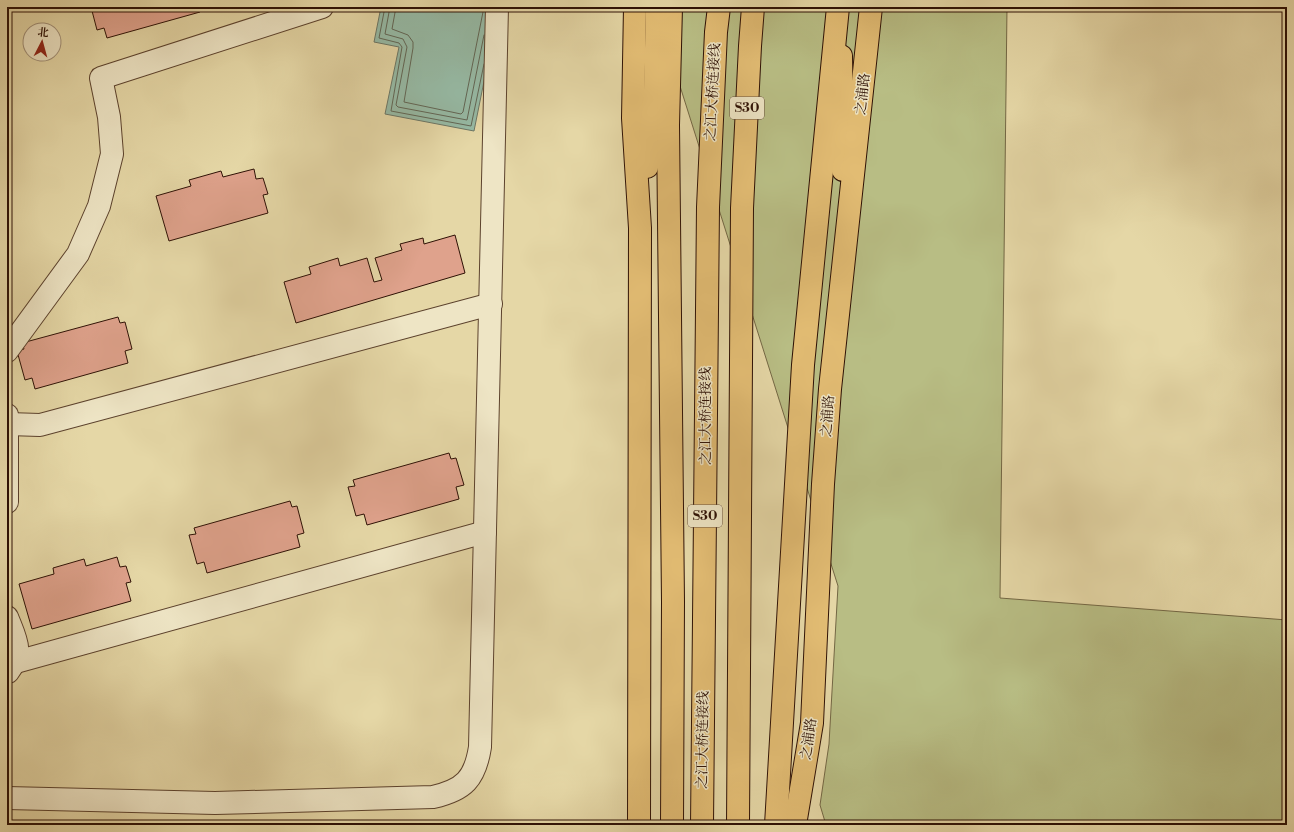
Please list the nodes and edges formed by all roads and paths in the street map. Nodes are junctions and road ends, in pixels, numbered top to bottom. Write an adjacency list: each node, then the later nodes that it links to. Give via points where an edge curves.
1 (322, 7): 10 (street)
2 (497, 7): 13 (street)
3 (635, 7): 11 (main road, via 633,118)
4 (657, 7): 11 (main road, via 655,90)
5 (671, 7): 22 (main road, via 668,133 673,602)
6 (719, 7): 23 (main road, 之江大桥连接线 / S30, via 708,208)
7 (754, 7): 24 (main road, S30, via 742,208)
8 (839, 7): 12 (main road); 25 (main road, 之浦路, via 802,365)
9 (871, 7): 12 (main road, 之浦路)
10 (275, 14): 14 (street, via 101,78 109,116 112,154 99,206 78,254)
11 (640, 228): 21 (main road)
12 (844, 267): 26 (main road, 之浦路, via 830,389 823,484 812,723)
13 (491, 304): 15 (street, via 40,425); 17 (street)
14 (7, 351)
15 (8, 420): 16 (street)
16 (7, 502)
17 (485, 532): 19 (street); 20 (street, via 478,763 468,781 447,794 433,797 215,803)
18 (7, 617): 19 (street, via 19,645)
19 (11, 668)
20 (7, 798)
21 (639, 825)
22 (672, 825)
23 (702, 825)
24 (738, 825)
25 (776, 825)
26 (795, 825)

